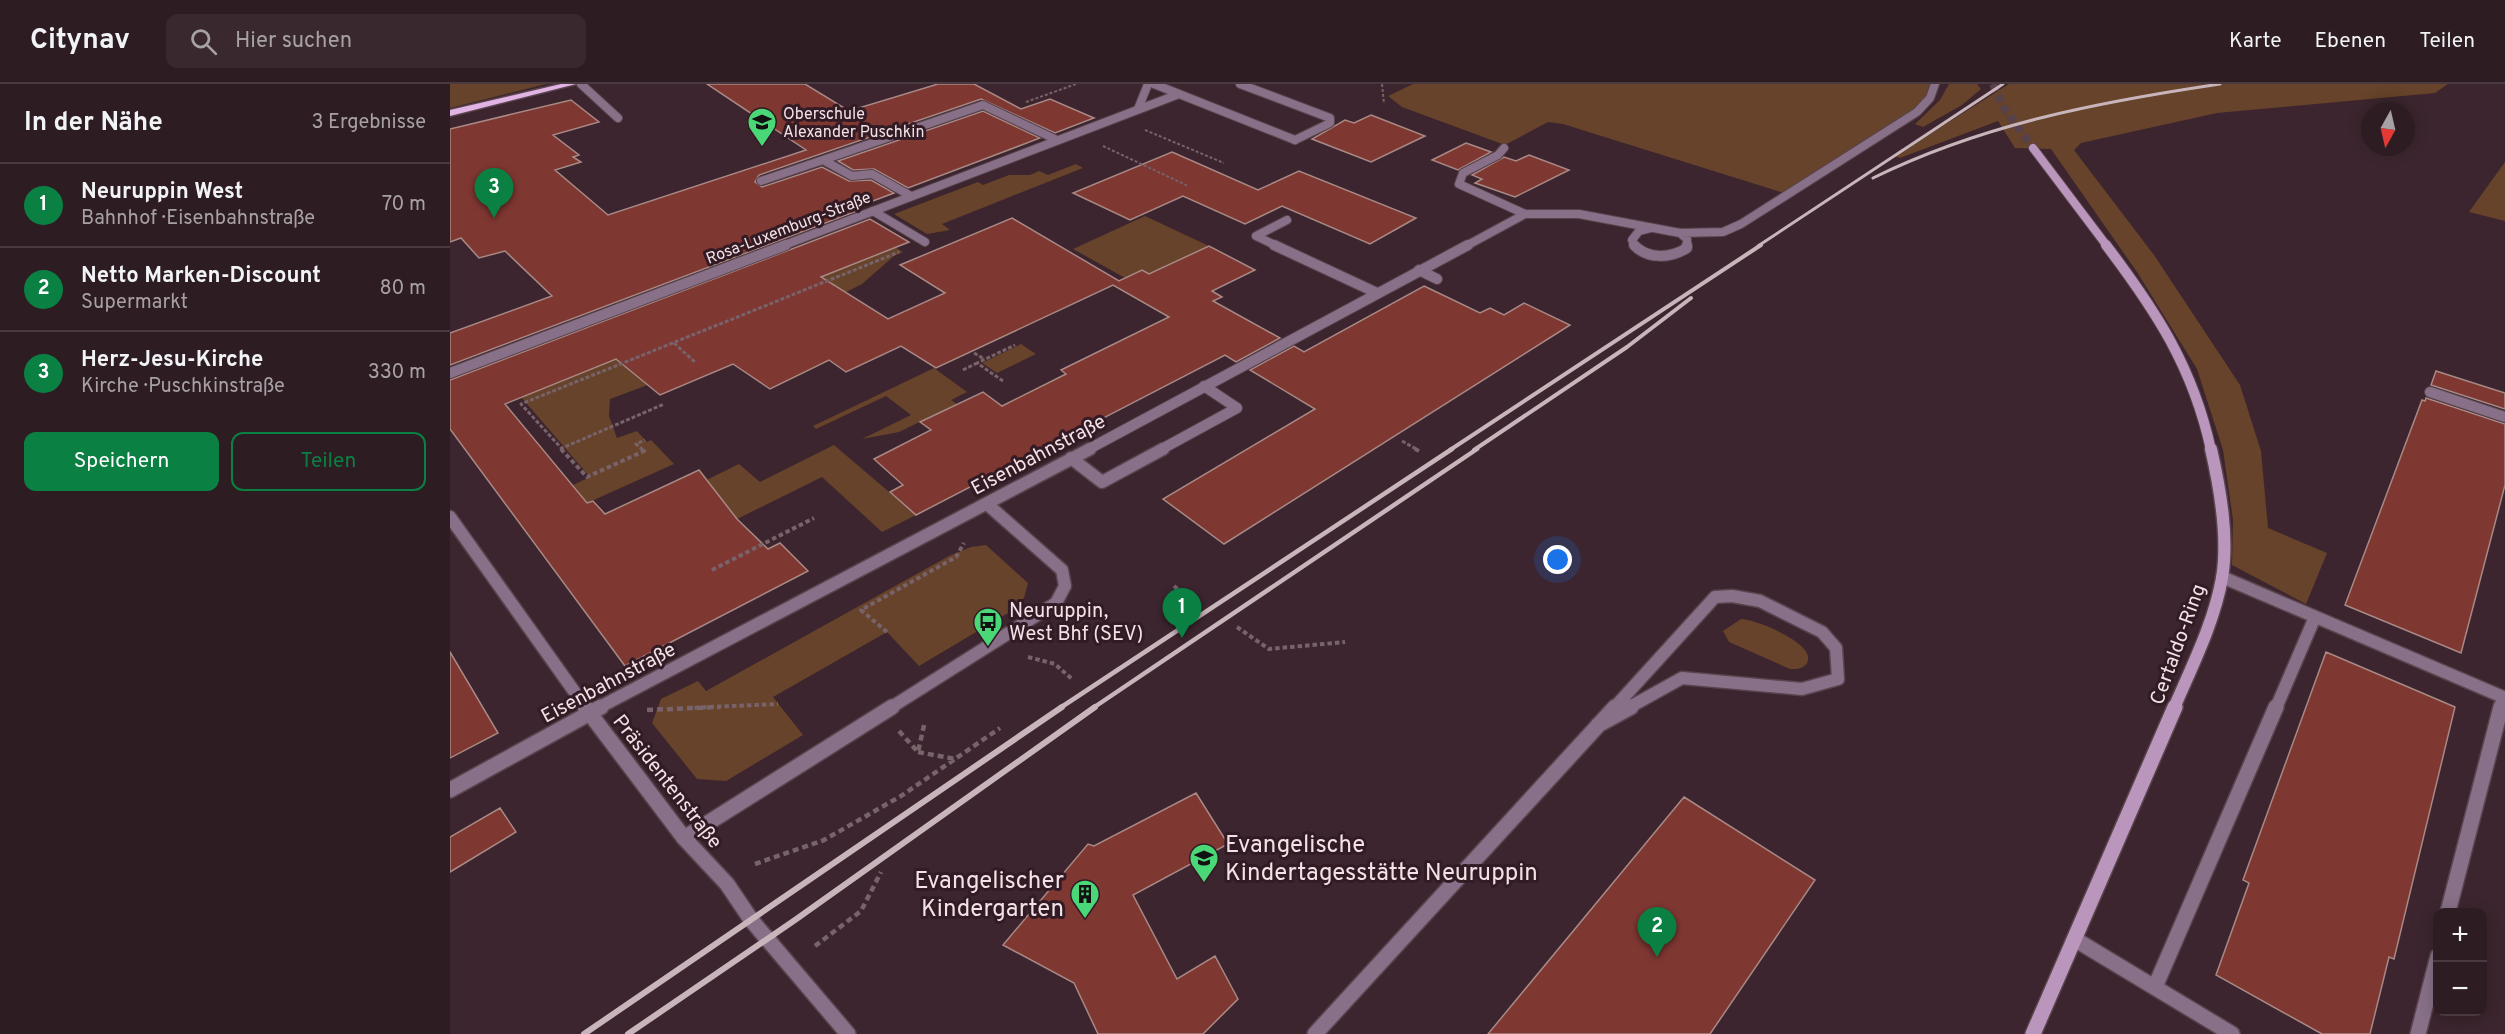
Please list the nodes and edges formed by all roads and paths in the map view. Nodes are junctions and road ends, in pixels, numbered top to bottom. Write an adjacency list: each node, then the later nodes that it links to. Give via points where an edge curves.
1 (572, 84): 15 (main road)
2 (581, 84): 16 (street)
3 (1067, 84): 10 (path)
4 (1076, 84): 10 (path)
5 (1148, 84): 13 (street)
6 (1154, 84): 11 (street)
7 (1240, 84): 11 (street, via 1330,118 1330,123 1295,140)
8 (1382, 84): 12 (path)
9 (1935, 84): 33 (street, via 1930,98 1917,112 1733,229)
10 (1071, 86): 14 (path)
11 (1179, 94): 13 (street, Rosa-Luxemburg-Straße)
12 (1384, 104)
13 (1138, 109): 17 (street, Rosa-Luxemburg-Straße)
14 (998, 112): 19 (street); 22 (street, via 983,105)
15 (450, 113)
16 (618, 118)
17 (1116, 118): 18 (street, Rosa-Luxemburg-Straße); 23 (path)
18 (1075, 134): 19 (street, Rosa-Luxemburg-Straße); 25 (path)
19 (1057, 140): 26 (street, Rosa-Luxemburg-Straße)
20 (1504, 148): 28 (street, via 1463,173 1459,184)
21 (2032, 148): 60 (main road, Certaldo-Ring, via 2148,307 2187,370 2214,448 2223,518)
22 (823, 160): 24 (street); 26 (street, via 852,177 872,174)
23 (1224, 163)
24 (761, 181)
25 (1188, 186)
26 (911, 196): 27 (street, Rosa-Luxemburg-Straße)
27 (873, 211): 34 (street); 45 (street, Rosa-Luxemburg-Straße)
28 (1525, 214): 29 (street); 35 (street, Eisenbahnstraße)
29 (1579, 214): 31 (street); 32 (street)
30 (1287, 220): 37 (street, via 1256,236)
31 (1655, 228): 32 (street); 33 (street)
32 (1637, 233): 33 (street, via 1632,240 1638,249 1665,256 1687,248 1687,239)
33 (1680, 233)
34 (925, 242): 38 (path)
35 (1419, 270): 36 (street); 37 (street, Eisenbahnstraße)
36 (1437, 279)
37 (1377, 293): 47 (street, Eisenbahnstraße)
38 (674, 343): 42 (path); 53 (path, via 521,404)
39 (1015, 345): 41 (path)
40 (974, 353): 41 (path)
41 (984, 360): 43 (path)
42 (696, 363)
43 (977, 363): 44 (path); 46 (path)
44 (963, 370)
45 (450, 373)
46 (1003, 381)
47 (1204, 386): 55 (street, Eisenbahnstraße); 55 (street, via 1237,408 1102,482)
48 (2430, 392): 50 (street)
49 (664, 404): 53 (path)
50 (2505, 417)
51 (645, 440): 53 (path, via 636,444 644,451 587,477)
52 (1402, 441): 54 (path)
53 (560, 449)
54 (1420, 452)
55 (1071, 458): 56 (street, Eisenbahnstraße)
56 (987, 504): 65 (path, via 956,557 861,610); 72 (street, Eisenbahnstraße); 78 (street, via 1062,570 1065,586 1056,603)
57 (450, 517): 72 (street, Präsidentenstraße)
58 (814, 518): 59 (path)
59 (712, 570)
60 (2222, 577): 63 (street); 82 (main road, Certaldo-Ring, via 2203,640)
61 (1174, 586): 62 (path)
62 (1193, 602)
63 (2315, 617): 69 (street); 85 (street)
64 (1237, 627): 66 (path, via 1269,649)
65 (887, 632)
66 (1345, 642)
67 (1028, 657): 68 (path, via 1055,664)
68 (1073, 680)
69 (2504, 693): 81 (street)
70 (778, 704): 71 (path)
71 (637, 711)
72 (589, 713): 77 (street, Eisenbahnstraße); 78 (street, Präsidentenstraße)
73 (1598, 725): 73 (street, via 1715,597 1760,601 1822,632 1836,648 1838,679 1802,689 1682,678); 87 (street)
74 (1000, 729): 76 (path)
75 (918, 752): 76 (path)
76 (955, 759): 79 (path, via 901,796 824,840)
77 (450, 790)
78 (684, 838): 86 (street, Präsidentenstraße, via 727,884 752,921)
79 (754, 864)
80 (881, 872): 83 (path, via 861,912)
81 (2449, 908)
82 (2076, 940): 85 (street); 88 (main road, Certaldo-Ring)
83 (815, 946)
84 (2436, 962): 90 (street)
85 (2155, 987): 89 (street)
86 (848, 1034)
87 (1315, 1034)
88 (2033, 1034)
89 (2232, 1034)
90 (2418, 1034)

